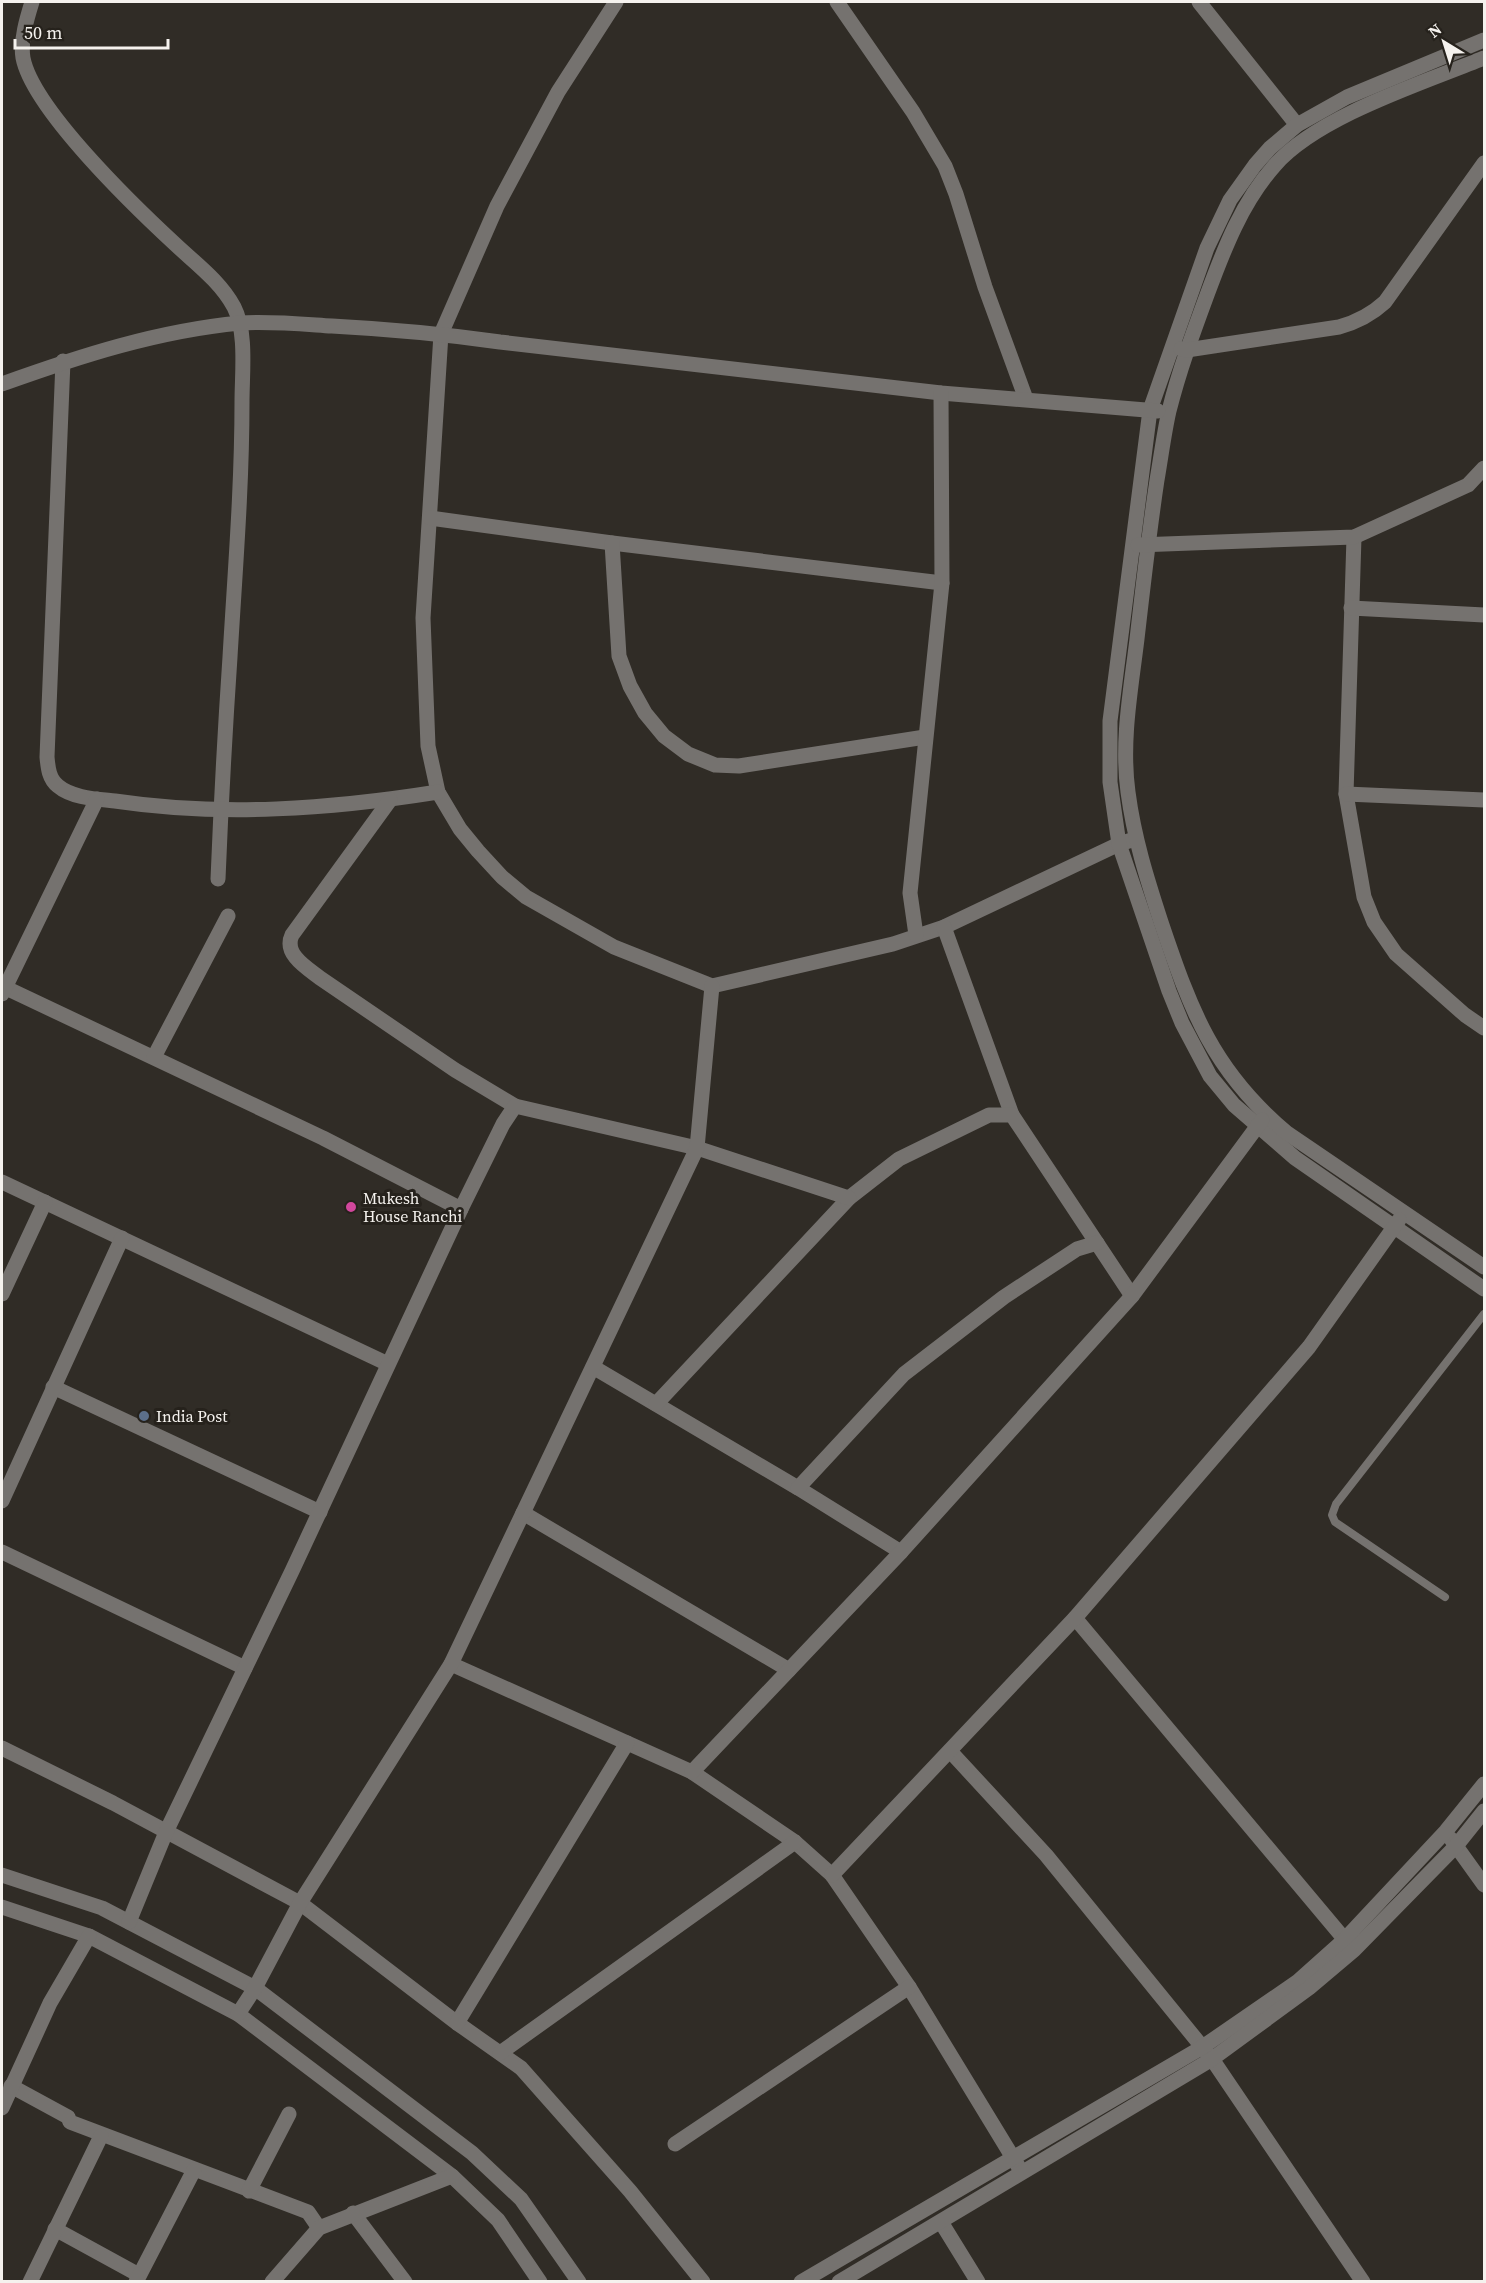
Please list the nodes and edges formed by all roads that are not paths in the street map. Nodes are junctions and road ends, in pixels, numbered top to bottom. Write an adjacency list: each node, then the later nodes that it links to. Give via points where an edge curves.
1 (32, 2): 9 (street, via 22,56 37,91 100,167 213,279)
2 (616, 2): 10 (street, via 558,92 502,196)
3 (837, 2): 15 (street, via 945,166)
4 (1199, 2): 7 (street)
5 (1485, 40): 7 (street, via 1347,97)
6 (1485, 58): 11 (street, via 1324,126 1277,163 1259,185 1227,244)
7 (1297, 125): 11 (street, via 1270,148 1230,200 1207,248)
8 (1485, 163): 11 (street, via 1375,312 1339,327)
9 (241, 323): 10 (street); 12 (street, via 154,337); 32 (street, via 242,431)
10 (441, 334): 14 (street); 19 (street)
11 (1180, 348): 16 (street); 17 (street)
12 (63, 361): 13 (street); 29 (street, via 47,757 49,772 59,788)
13 (2, 384)
14 (941, 393): 15 (street); 23 (street)
15 (1026, 399): 16 (street)
16 (1150, 410): 17 (street); 22 (street)
17 (1169, 413): 22 (street)
18 (1485, 468): 20 (street, via 1468,485)
19 (430, 518): 21 (street); 27 (street, via 423,658 429,746)
20 (1354, 537): 22 (street); 24 (street)
21 (612, 543): 23 (street); 26 (street, via 619,656 645,713 664,736 688,754 715,765 739,766)
22 (1140, 545): 33 (street, via 1126,744); 34 (street, via 1110,721 1110,782)
23 (942, 583): 26 (street)
24 (1351, 608): 25 (street); 28 (street)
25 (1485, 615)
26 (925, 737): 38 (street, via 910,893)
27 (438, 792): 30 (street); 39 (street, via 477,851 526,897 614,946)
28 (1346, 794): 31 (street); 41 (street, via 1357,868 1374,922 1396,954)
29 (97, 799): 32 (street); 40 (street)
30 (390, 800): 32 (street); 43 (street, via 292,936 290,949 320,978)
31 (1485, 800)
32 (221, 811): 35 (street)
33 (1135, 839): 34 (street); 45 (street, via 1192,1008 1214,1052)
34 (1119, 844): 37 (street); 45 (street, via 1182,1023 1210,1076 1234,1105)
35 (218, 879)
36 (228, 916): 42 (street)
37 (944, 927): 38 (street); 44 (street)
38 (916, 935): 39 (street, via 893,944)
39 (712, 986): 46 (street)
40 (3, 991): 42 (street)
41 (1485, 1028)
42 (154, 1057): 50 (street)
43 (515, 1106): 46 (street); 50 (street)
44 (1012, 1115): 48 (street, via 989,1115 908,1154); 54 (street)
45 (1262, 1121): 51 (street, via 1287,1133); 52 (street, via 1295,1158); 58 (street)
46 (697, 1148): 48 (street); 61 (street)
47 (2, 1182): 49 (street)
48 (849, 1198): 63 (street)
49 (45, 1202): 53 (street); 57 (street)
50 (461, 1209): 60 (street)
51 (1405, 1213): 52 (street); 55 (street)
52 (1394, 1227): 56 (street); 71 (street, via 1309,1347)
53 (122, 1238): 60 (street); 62 (street)
54 (1097, 1243): 58 (street); 64 (street, via 1077,1249 1004,1297 904,1374)
55 (1485, 1267)
56 (1485, 1288)
57 (2, 1293)
58 (1132, 1296): 69 (street)
59 (1485, 1314): 70 (lane, via 1336,1504 1332,1515 1335,1522)
60 (388, 1364): 66 (street)
61 (593, 1367): 63 (street); 67 (street)
62 (53, 1387): 65 (street); 66 (street)
63 (656, 1404): 64 (street)
64 (798, 1488): 69 (street)
65 (2, 1501)
66 (320, 1512): 73 (street)
67 (523, 1513): 72 (street); 74 (street)
68 (2, 1552): 73 (street)
69 (901, 1552): 74 (street)
70 (1445, 1597)
71 (1075, 1618): 77 (street); 92 (street)
72 (451, 1664): 75 (street); 88 (street)
73 (245, 1668): 82 (street)
74 (789, 1670): 78 (street)
75 (627, 1743): 78 (street); 96 (street)
76 (2, 1748): 82 (street)
77 (950, 1750): 86 (street); 98 (street, via 1046,1855)
78 (692, 1772): 83 (street)
79 (1485, 1785): 81 (street)
80 (1485, 1811): 84 (street)
81 (1446, 1831): 84 (street); 92 (street)
82 (166, 1832): 88 (street); 90 (street)
83 (795, 1842): 86 (street); 97 (street)
84 (1456, 1846): 87 (street); 92 (street)
85 (2, 1875): 90 (street, via 102,1908)
86 (832, 1875): 93 (street)
87 (1485, 1885)
88 (300, 1903): 94 (street); 96 (street)
89 (2, 1907): 91 (street)
90 (129, 1922): 94 (street)
91 (89, 1936): 95 (street); 99 (street, via 50,2003)
92 (1349, 1945): 98 (street)
93 (909, 1987): 103 (street); 104 (street)
94 (255, 1988): 95 (street); 118 (street, via 472,2153 521,2199)
95 (238, 2014): 107 (street)
96 (457, 2023): 97 (street)
97 (500, 2053): 119 (street, via 521,2068 630,2191)
98 (1207, 2054): 104 (street); 106 (street); 123 (street)
99 (11, 2086): 100 (street); 102 (street)
100 (2, 2108)
101 (289, 2114): 108 (street)
102 (101, 2136): 105 (street); 112 (street)
103 (675, 2144)
104 (1013, 2158): 106 (street); 120 (street)
105 (194, 2170): 108 (street); 113 (street)
106 (1023, 2174): 110 (street)
107 (452, 2176): 109 (street); 117 (street, via 498,2220)
108 (249, 2191): 111 (street, via 308,2212)
109 (353, 2214): 111 (street); 116 (street)
110 (941, 2222): 121 (street); 122 (street)
111 (320, 2228): 115 (street)
112 (56, 2229): 113 (street); 114 (street)
113 (138, 2278)
114 (30, 2282)
115 (272, 2282)
116 (405, 2282)
117 (540, 2282)
118 (579, 2282)
119 (703, 2282)
120 (801, 2282)
121 (839, 2282)
122 (978, 2282)
123 (1363, 2282)

